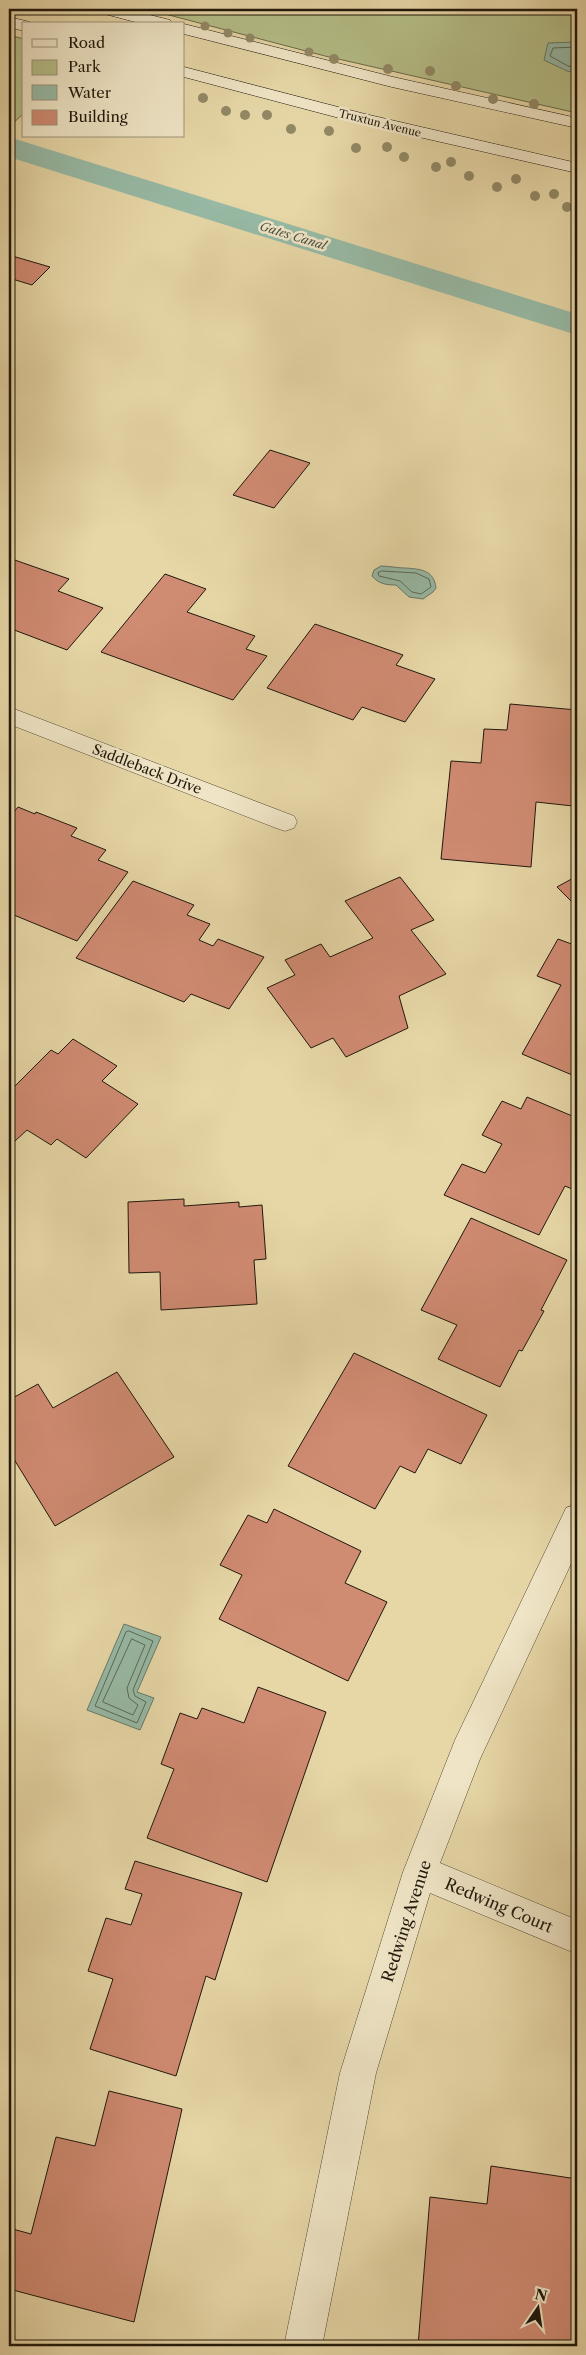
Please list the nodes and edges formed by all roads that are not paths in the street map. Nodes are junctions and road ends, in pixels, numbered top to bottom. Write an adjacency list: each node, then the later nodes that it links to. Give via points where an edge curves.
1 (107, 9): 3 (main road)
2 (9, 22): 4 (main road)
3 (156, 22)
4 (22, 25)
5 (185, 29): 7 (main road, via 392,82)
6 (185, 72): 8 (main road, Truxtun Avenue, via 362,119)
7 (577, 123)
8 (577, 168)
9 (9, 716): 10 (main road, Saddleback Drive)
10 (285, 822)
11 (577, 1518): 12 (main road, Redwing Avenue, via 467,1752)
12 (420, 1872): 13 (main road, Redwing Court); 14 (main road, Redwing Avenue, via 358,2073)
13 (577, 1937)
14 (303, 2346)

